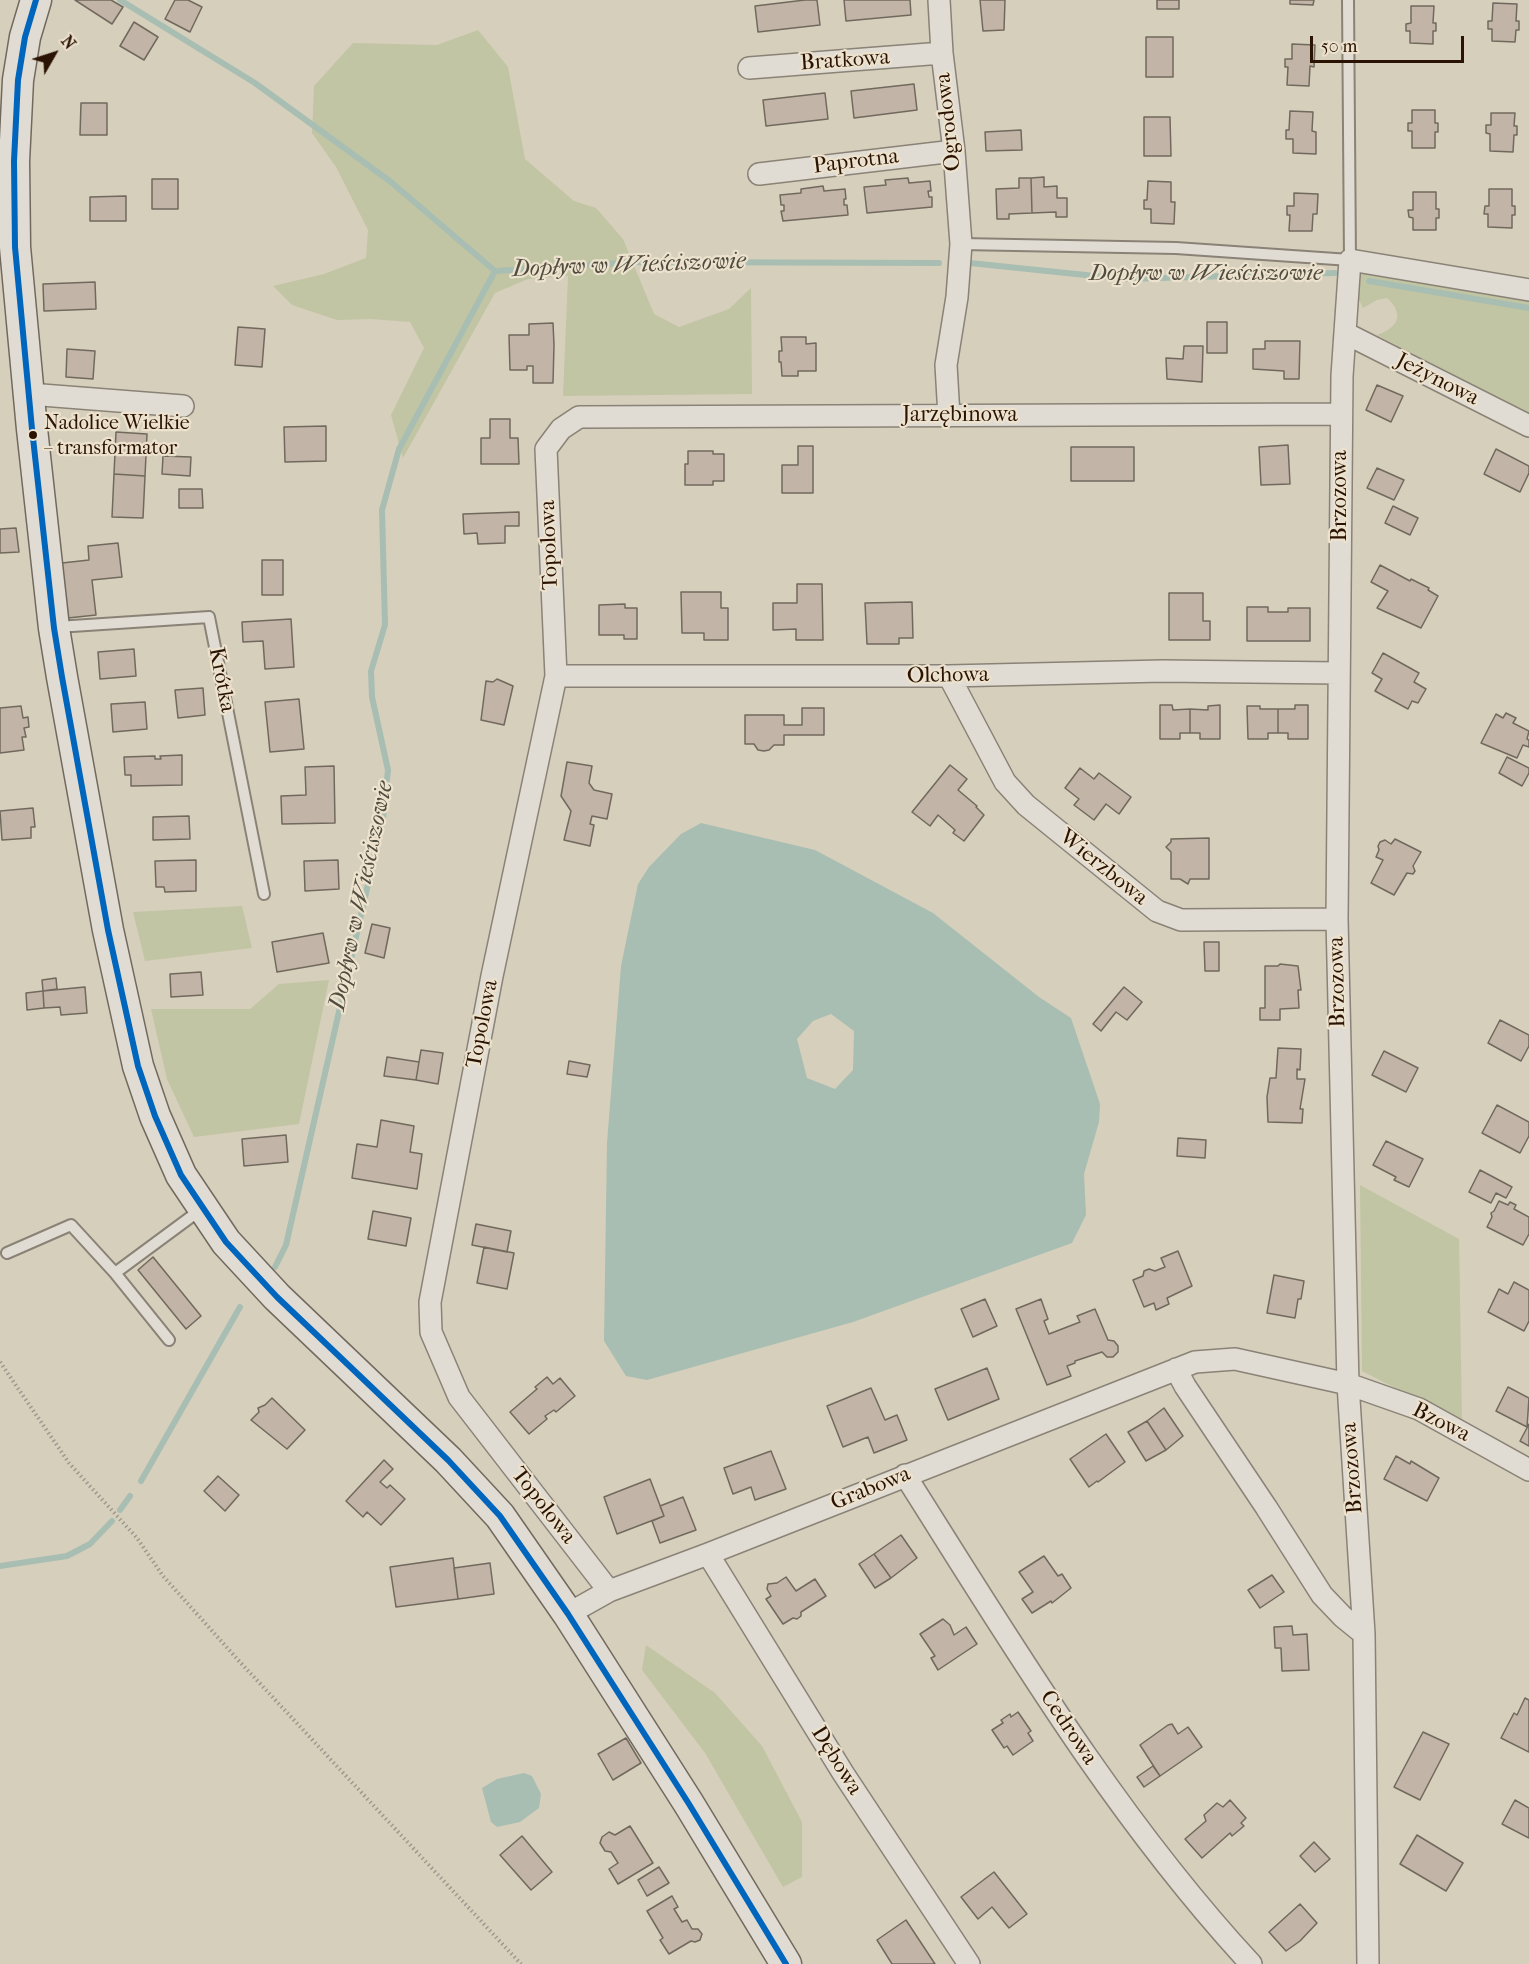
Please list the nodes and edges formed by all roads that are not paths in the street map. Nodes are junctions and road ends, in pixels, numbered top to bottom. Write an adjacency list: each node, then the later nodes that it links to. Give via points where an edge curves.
1 (36, 0): 6 (street)
2 (939, 0): 4 (street, Ogrodowa)
3 (1348, 0): 10 (lane, Brzozowa)
4 (942, 53): 5 (street, Bratkowa); 7 (street, Ogrodowa)
5 (749, 68)
6 (9, 81): 13 (street, via 15,247)
7 (954, 151): 8 (street, Paprotna); 9 (street, Ogrodowa)
8 (759, 174)
9 (961, 244): 10 (lane, via 1176,248); 17 (street, Ogrodowa, via 946,365)
10 (1350, 260): 11 (street); 12 (street, Brzozowa)
11 (1529, 290)
12 (1345, 333): 15 (street, Brzozowa); 18 (street, Jeżynowa)
13 (29, 394): 14 (street); 19 (street)
14 (183, 406)
15 (1341, 414): 17 (street, Jarzębinowa); 20 (street, Brzozowa)
16 (579, 417): 17 (street, Jarzębinowa); 21 (street, Topolowa, via 561,429 546,449)
17 (949, 417)
18 (1529, 426)
19 (54, 628): 23 (lane, Krótka, via 209,617); 25 (street, via 108,930 138,1066 181,1175)
20 (1339, 673): 22 (street, Olchowa, via 1162,671); 24 (street, Brzozowa)
21 (556, 676): 22 (street, Olchowa); 34 (street, Topolowa, via 492,976 430,1302 431,1332 459,1397)
22 (949, 676): 24 (street, Wierzbowa, via 1005,782 1026,805 1157,911 1181,920)
23 (264, 894)
24 (1337, 919): 30 (street, Brzozowa)
25 (203, 1208): 27 (lane); 35 (street, via 250,1270 448,1460 500,1516)
26 (8, 1253): 27 (lane, via 71,1225)
27 (115, 1273): 28 (lane)
28 (169, 1340)
29 (1176, 1369): 30 (street, Grabowa, via 1195,1362 1234,1359); 32 (street, Grabowa); 36 (street, via 1322,1595)
30 (1348, 1384): 31 (street, Bzowa, via 1419,1409); 36 (street, Brzozowa)
31 (1529, 1470)
32 (905, 1475): 33 (street, Grabowa); 39 (street, Cedrowa, via 1075,1741 1140,1832)
33 (708, 1554): 34 (street, Grabowa); 38 (street, Dębowa, via 843,1773)
34 (609, 1591): 35 (street, Grabowa)
35 (567, 1614): 37 (street)
36 (1364, 1634): 40 (street, Brzozowa)
37 (786, 1964)
38 (969, 1964)
39 (1251, 1964)
40 (1368, 1964)

